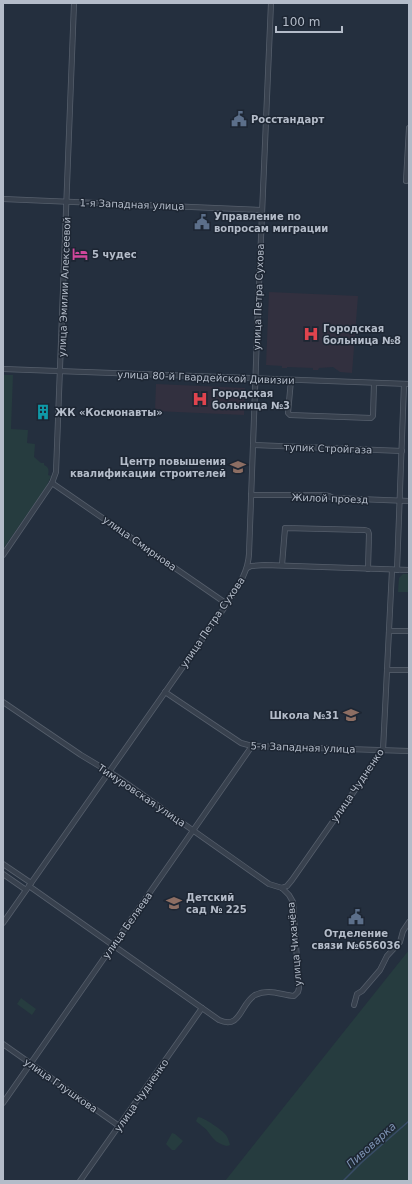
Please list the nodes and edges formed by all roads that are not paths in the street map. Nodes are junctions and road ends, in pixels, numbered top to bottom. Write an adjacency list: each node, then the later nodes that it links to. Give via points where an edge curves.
1 (74, 3): 6 (street, улица Эмилии Алексеевой)
2 (271, 3): 7 (street, улица Петра Сухова)
3 (409, 128): 4 (street)
4 (406, 181)
5 (3, 199): 6 (street, 1-я Западная улица)
6 (66, 202): 7 (street, 1-я Западная улица); 9 (street, улица Эмилии Алексеевой)
7 (262, 210): 10 (street, улица Петра Сухова)
8 (3, 369): 9 (street, улица 80-й Гвардейской Дивизии)
9 (60, 372): 10 (street, улица 80-й Гвардейской Дивизии); 16 (street, улица Эмилии Алексеевой, via 56,472)
10 (255, 379): 11 (street, улица 80-й Гвардейской Дивизии); 14 (street, улица Петра Сухова)
11 (291, 380): 12 (street, улица 80-й Гвардейской Дивизии); 12 (street, via 288,413 290,415 371,418)
12 (374, 382): 13 (street, улица 80-й Гвардейской Дивизии)
13 (407, 384): 15 (street, улица Чудненко)
14 (253, 445): 15 (street, тупик Стройгаза); 17 (street, улица Петра Сухова)
15 (402, 451): 18 (street, улица Чудненко)
16 (52, 483): 20 (street, улица Эмилии Алексеевой); 26 (street, улица Смирнова)
17 (251, 495): 18 (street, Жилой проезд, via 324,495 334,498); 22 (street, улица Петра Сухова)
18 (399, 500): 19 (street, Жилой проезд); 24 (street, улица Чудненко)
19 (409, 501)
20 (3, 555)
21 (282, 565): 22 (street, via 264,564); 23 (street); 23 (street, via 285,528 365,530 369,534)
22 (247, 568): 26 (street, улица Петра Сухова)
23 (368, 569): 24 (street)
24 (395, 570): 25 (street); 27 (street, улица Чудненко)
25 (409, 570)
26 (226, 604): 31 (street, улица Петра Сухова)
27 (389, 631): 28 (street); 29 (street, улица Чудненко)
28 (409, 631)
29 (387, 670): 30 (street); 34 (street, улица Чудненко)
30 (409, 670)
31 (165, 692): 33 (street, 5-я Западная улица, via 241,743); 36 (street, улица Петра Сухова)
32 (3, 702): 36 (street, Тимуровская улица)
33 (252, 746): 34 (street, 5-я Западная улица); 37 (street, улица Беляева)
34 (383, 750): 35 (street, 5-я Западная улица); 41 (street, улица Чудненко, via 292,880)
35 (409, 751)
36 (109, 772): 37 (street, Тимуровская улица); 40 (street, улица Петра Сухова)
37 (194, 830): 41 (street, Тимуровская улица, via 269,884); 44 (street, улица Беляева)
38 (3, 864): 40 (street)
39 (3, 874): 40 (street)
40 (29, 887): 43 (street, улица Петра Сухова); 44 (street)
41 (282, 888): 46 (street, улица Чихачёва, via 293,902 298,992 294,996 276,992 255,995 234,1022 230,1023 219,1020)
42 (409, 922): 45 (street, via 400,942 380,970 357,994)
43 (3, 923)
44 (113, 946): 46 (street); 48 (street, улица Беляева)
45 (354, 1005)
46 (202, 1008): 50 (street, улица Чудненко)
47 (3, 1044): 48 (street, улица Глушкова)
48 (30, 1064): 49 (street, улица Беляева); 50 (street, улица Глушкова)
49 (3, 1103)
50 (119, 1126): 51 (street, улица Чудненко)
51 (80, 1181)

